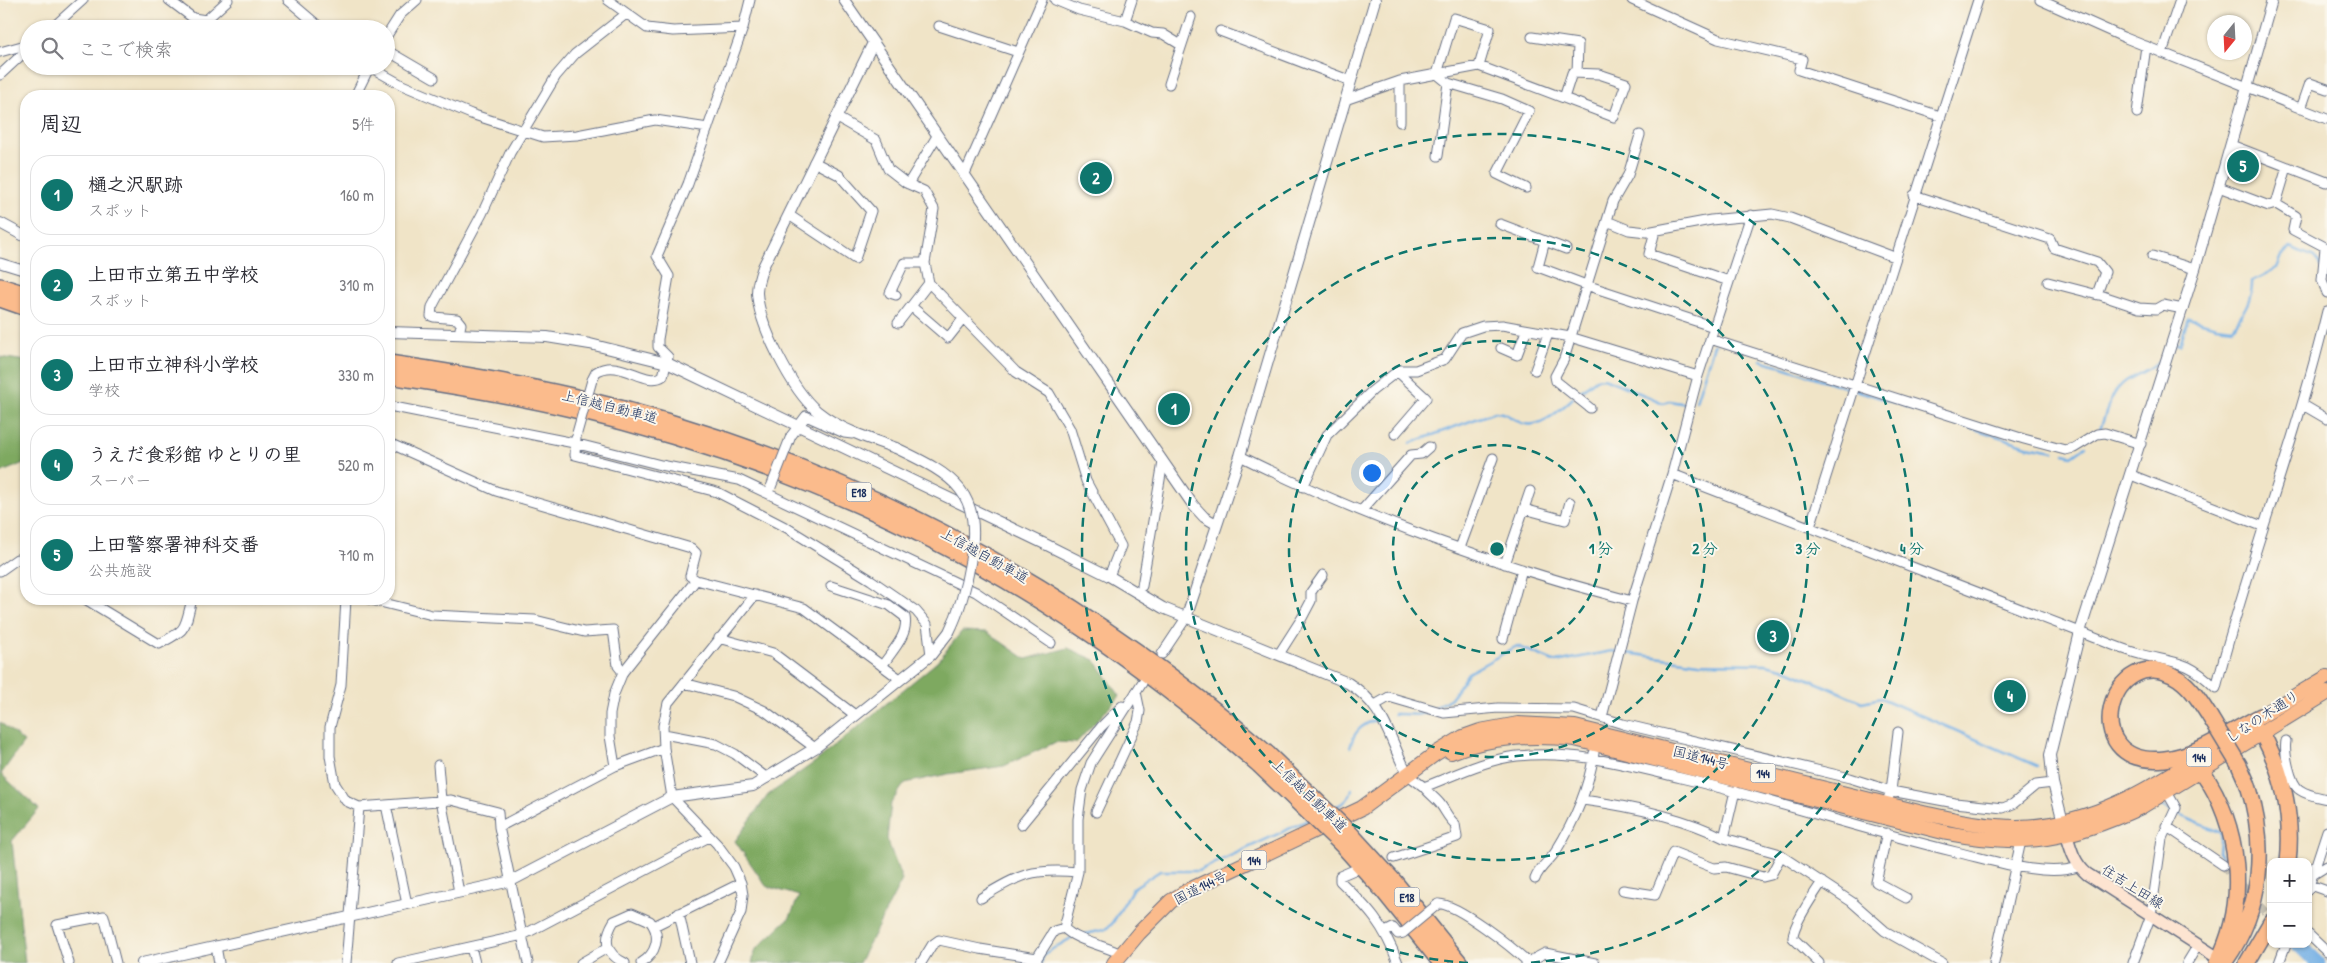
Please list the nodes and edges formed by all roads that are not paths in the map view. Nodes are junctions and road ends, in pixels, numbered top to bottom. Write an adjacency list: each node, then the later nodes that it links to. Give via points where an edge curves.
1 (83, 0): 20 (street)
2 (169, 0): 3 (street, via 193,18 206,20)
3 (228, 0)
4 (288, 0): 21 (street)
5 (417, 0): 23 (street)
6 (750, 0): 25 (street)
7 (844, 0): 28 (street)
8 (1042, 0): 33 (street)
9 (1055, 0): 22 (street, via 1079,10)
10 (1132, 0): 22 (street)
11 (1375, 0): 44 (street)
12 (1632, 0): 55 (street, via 1718,39 1802,59 1799,70)
13 (1978, 0): 55 (street)
14 (2040, 0): 31 (street)
15 (2180, 0): 34 (street)
16 (2272, 0): 48 (street)
17 (612, 1): 18 (street)
18 (626, 14): 25 (street, via 656,30); 60 (street, via 575,54 556,76)
19 (1191, 17): 29 (street)
20 (61, 20)
21 (311, 20)
22 (1125, 21): 29 (street, via 1152,33 1164,34)
23 (395, 23)
24 (939, 26): 33 (street)
25 (743, 28): 59 (street)
26 (1220, 31): 44 (street)
27 (1532, 37): 38 (street, via 1578,44)
28 (873, 43): 56 (street); 62 (street)
29 (1182, 45): 47 (street)
30 (20, 46): 32 (street)
31 (2146, 46): 34 (street); 54 (street)
32 (0, 52)
33 (1018, 52): 67 (street)
34 (2162, 53): 48 (street)
35 (395, 55): 43 (street)
36 (20, 56): 39 (street)
37 (1480, 66): 40 (street); 40 (street, via 1490,30 1454,18); 51 (street)
38 (1578, 73): 51 (street, via 1572,73); 51 (street, via 1599,74 1626,84 1614,117)
39 (0, 74)
40 (1437, 74): 45 (street); 46 (street)
41 (366, 75): 50 (street)
42 (384, 75): 60 (street, via 463,111)
43 (434, 78)
44 (1351, 81): 52 (street)
45 (1400, 81): 52 (street); 58 (street)
46 (1448, 83): 64 (street); 71 (street, via 1528,110 1496,174)
47 (1169, 84)
48 (2247, 88): 53 (street); 63 (street)
49 (2327, 89): 53 (street, via 2310,82)
50 (358, 90)
51 (1564, 98)
52 (1345, 100): 132 (street)
53 (2301, 109): 57 (street)
54 (2137, 113)
55 (1940, 116): 72 (street)
56 (836, 117): 65 (street); 69 (street, via 876,140 888,169)
57 (2327, 119)
58 (1400, 122)
59 (708, 128): 60 (street, via 655,120 577,135 544,137); 114 (street, via 657,256 669,276 658,347 668,358)
60 (523, 130): 109 (street, via 432,308 431,316 457,319 461,324)
61 (1640, 135): 76 (street, via 1628,175 1613,201)
62 (937, 136): 67 (street); 69 (street)
63 (2231, 145): 66 (street); 70 (street)
64 (1438, 156)
65 (814, 162): 74 (street); 74 (street, via 838,175 871,212 855,259)
66 (2287, 167): 68 (street); 73 (street)
67 (964, 176): 134 (street)
68 (2327, 182)
69 (908, 184): 87 (street, via 924,191 934,208)
70 (2219, 187): 73 (street, via 2269,206); 89 (street)
71 (1526, 188)
72 (1914, 195): 85 (street); 97 (street, via 2050,239 2054,248 2097,262 2105,272)
73 (2276, 204): 82 (street, via 2296,216 2293,230)
74 (788, 215): 127 (street, via 759,279 757,292 762,317 787,374 805,399 817,411)
75 (1751, 215): 79 (street); 85 (street, via 1772,214 1790,218); 90 (street)
76 (1607, 221): 79 (street, via 1637,231); 93 (street)
77 (0, 223): 80 (street)
78 (1500, 224): 81 (street)
79 (1655, 231): 90 (street, via 1649,254)
80 (20, 234)
81 (1545, 241): 83 (street); 93 (street, via 1538,266)
82 (2326, 248): 96 (street, via 2322,280)
83 (1566, 249)
84 (2152, 256): 89 (street)
85 (1894, 257): 120 (street)
86 (0, 263): 88 (street)
87 (925, 263): 92 (street); 98 (street, via 904,263 890,293)
88 (20, 269)
89 (2195, 269): 102 (street)
90 (1729, 280): 106 (street)
91 (2048, 282): 97 (street)
92 (929, 283): 101 (street); 104 (street)
93 (1586, 285): 106 (street); 111 (street)
94 (0, 286): 95 (highway)
95 (20, 292)
96 (2327, 293)
97 (2098, 294): 102 (street, via 2140,308 2156,309 2164,305)
98 (896, 295)
99 (0, 299): 100 (highway)
100 (20, 306)
101 (912, 307): 104 (street, via 948,338); 105 (street)
102 (2183, 309): 129 (street)
103 (2327, 311): 121 (street)
104 (963, 319): 152 (street, via 1016,372 1049,393 1070,428 1086,481 1121,546)
105 (898, 323)
106 (1714, 327): 112 (street)
107 (1526, 331): 110 (street); 113 (street, via 1517,355); 117 (street, via 1502,325 1462,332 1445,359 1416,370)
108 (395, 332): 109 (street)
109 (459, 334): 114 (street, via 547,337 612,348)
110 (1548, 334): 111 (street); 116 (street)
111 (1570, 337): 118 (street); 123 (street, via 1556,381)
112 (1710, 339): 118 (street); 120 (street)
113 (1501, 348)
114 (667, 363): 125 (street); 128 (street, bridge, via 663,376 658,379 611,366 596,372)
115 (395, 364): 190 (highway, 上信越自動車道 / E18, via 530,387 661,420 784,460 881,501 980,551 1080,611 1174,676)
116 (1535, 370)
117 (1397, 371): 126 (street, via 1426,398); 137 (street, via 1327,435)
118 (1698, 376): 135 (street)
119 (395, 377): 190 (highway, 上信越自動車道 / E18, via 518,398 622,422 778,472 852,503 978,565 1074,623)
120 (1853, 386): 129 (street, via 2065,450 2105,433); 144 (street)
121 (2303, 405): 124 (street); 145 (street)
122 (395, 407): 128 (street)
123 (1590, 408)
124 (2327, 418)
125 (798, 424): 127 (street, via 806,416 844,433); 138 (street, bridge); 152 (street)
126 (1395, 434)
127 (858, 435): 169 (street, bridge, via 896,448 948,476 969,502 974,542 962,599 949,632)
128 (574, 443): 138 (street); 169 (street, via 575,454 717,492 787,528 916,611 927,624)
129 (2141, 444): 136 (street)
130 (395, 446): 153 (street, via 496,491 691,548 696,553 690,576)
131 (1429, 447): 142 (street, via 1421,454 1410,455)
132 (1240, 456): 137 (street); 143 (street)
133 (1493, 458): 146 (street)
134 (1163, 462): 143 (street, via 1193,505); 155 (street)
135 (1672, 474): 144 (street); 157 (street)
136 (2131, 475): 145 (street); 163 (street)
137 (1303, 487): 142 (street)
138 (770, 490): 166 (street, via 976,592)
139 (1530, 490): 141 (street)
140 (1570, 502): 141 (street, via 1565,520)
141 (1524, 509): 148 (street)
142 (1362, 510): 146 (street)
143 (1216, 524): 162 (street)
144 (1810, 526): 163 (street)
145 (2262, 526): 163 (street, via 2216,688 2185,664 2142,655)
146 (1460, 548): 148 (street)
147 (20, 560): 150 (street, via 17,559)
148 (1505, 564): 149 (street)
149 (1522, 569): 157 (street); 165 (street)
150 (0, 571)
151 (1323, 575): 168 (street, via 1312,592 1311,602)
152 (1109, 576): 162 (street)
153 (696, 580): 156 (street); 171 (street)
154 (831, 586): 170 (street, via 889,605 905,617 907,625)
155 (1142, 586)
156 (755, 595): 164 (street); 170 (street, via 804,608)
157 (1632, 601): 181 (street)
158 (95, 605): 159 (street, via 159,644 181,633)
159 (190, 605)
160 (346, 605): 206 (street, via 340,685 330,727 330,756 335,784 346,801)
161 (392, 605): 171 (street, via 432,615 535,620 584,632 613,630 618,666)
162 (1186, 618): 167 (street); 168 (street)
163 (2080, 632): 196 (street, via 2050,755)
164 (719, 638): 174 (street); 179 (street, via 773,652)
165 (1503, 639)
166 (1051, 643)
167 (1162, 654)
168 (1279, 654): 178 (street, via 1348,683)
169 (931, 655): 173 (street)
170 (882, 666): 173 (street)
171 (623, 672): 192 (street, via 610,714)
172 (2327, 677): 180 (highway, しなの木通り / 144)
173 (900, 679): 179 (street)
174 (684, 683): 184 (street, via 668,703); 187 (street, via 733,696 765,711)
175 (1142, 683): 176 (street)
176 (1136, 692): 207 (street, via 1140,711 1138,722); 208 (street, via 1101,727); 226 (street, via 1091,763 1082,790 1078,819)
177 (2327, 693): 183 (highway, しなの木通り / 144)
178 (1375, 705): 181 (street, via 1389,697 1444,713 1561,707); 194 (street)
179 (855, 715): 187 (street)
180 (2262, 716): 189 (highway, しなの木通り / 144); 258 (highway, bridge, via 2200,748 2155,760 2136,756 2121,746 2110,730 2109,712 2116,691 2131,677 2151,671 2170,674 2197,698 2210,717 2239,765 2248,785 2260,847 2257,886 2247,922)
181 (1602, 717): 201 (street, via 1850,778)
182 (1898, 732): 201 (street)
183 (2262, 733): 189 (highway, via 2244,732); 193 (highway, しなの木通り / 144); 220 (highway, via 2285,794 2290,834)
184 (664, 734): 186 (street); 195 (street, via 716,744)
185 (2286, 741): 202 (street, via 2285,755 2295,785 2306,793)
186 (664, 748): 192 (street); 200 (street)
187 (815, 748): 195 (street)
188 (1594, 750): 194 (highway, 国道144号 / 144, via 1538,736 1484,741 1448,753); 197 (street, via 1493,760); 198 (street); 204 (street); 217 (highway, 国道144号 / 144, via 1947,833)
189 (2204, 754): 211 (highway, しなの木通り / 144, via 2139,793 2088,815)
190 (1264, 760): 216 (highway, 上信越自動車道 / E18, bridge)
191 (438, 765): 203 (street)
192 (615, 766): 210 (street)
193 (2202, 771): 199 (highway, しなの木通り / 144); 258 (highway, via 2228,820 2236,862 2232,921)
194 (1408, 775): 197 (street); 201 (highway, 国道144号 / 144, via 1449,745 1480,731 1518,724 1557,724); 255 (highway, 国道144号 / 144, via 1346,817 1179,896 1158,912)
195 (767, 778): 200 (street, via 753,786)
196 (2052, 783): 201 (street, via 2036,785 2003,808); 211 (street)
197 (1424, 787): 219 (street, via 1455,824 1457,837)
198 (1734, 791): 213 (street); 215 (street)
199 (2167, 792): 209 (street, via 2176,804); 211 (highway, しなの木通り / 144, via 2115,819)
200 (672, 797): 214 (street); 230 (street)
201 (1888, 797): 211 (highway, 国道144号 / 144, via 1991,826)
202 (2327, 798)
203 (441, 800): 205 (street); 210 (street, via 464,801 498,812); 236 (street)
204 (1583, 800): 215 (street, via 1620,804 1705,828); 228 (street, via 1555,852)
205 (386, 805): 206 (street); 239 (street)
206 (359, 807): 242 (street)
207 (1096, 812)
208 (1021, 825)
209 (2166, 826): 222 (street); 241 (street)
210 (499, 827): 230 (street)
211 (2065, 829): 217 (highway, 国道144号 / 144); 223 (main road)
212 (2327, 831): 227 (street)
213 (1887, 833): 221 (street); 238 (street, via 1876,882)
214 (709, 837): 232 (street, via 734,867); 247 (street)
215 (1724, 838): 218 (street)
216 (1346, 839): 274 (highway, 上信越自動車道 / E18); 275 (highway, 上信越自動車道 / E18, via 1394,881)
217 (2021, 841): 221 (street)
218 (1781, 856): 231 (street); 234 (street, via 1771,875 1763,878 1726,867 1714,868 1673,852 1655,895)
219 (1394, 858)
220 (2288, 858)
221 (2016, 865): 223 (street, via 2054,871); 280 (street)
222 (2223, 865)
223 (2078, 866): 241 (main road, 住吉上田線)
224 (2327, 866): 227 (street)
225 (1354, 870): 245 (street, via 1340,876 1340,881)
226 (1078, 872): 237 (street, via 1029,872); 246 (street)
227 (2314, 874): 229 (street)
228 (1535, 879)
229 (2312, 879)
230 (511, 881): 236 (street); 247 (street)
231 (1822, 882): 278 (street, via 1792,934); 279 (street, via 1852,902 1885,931)
232 (741, 883): 240 (street); 271 (street, via 741,912)
233 (2312, 888): 235 (street)
234 (1623, 890)
235 (2327, 891)
236 (459, 892): 239 (street)
237 (981, 898)
238 (1906, 898)
239 (407, 904): 242 (street)
240 (679, 913): 243 (street); 270 (street)
241 (2151, 915): 249 (main road, 住吉上田線); 281 (street)
242 (352, 916): 250 (street); 263 (street)
243 (654, 926): 252 (street, via 640,915 621,916 609,929); 269 (street, via 653,952)
244 (2267, 929): 283 (highway)
245 (1386, 932): 273 (street); 276 (street, bridge, via 1393,928 1398,934 1403,933 1438,904 1445,903 1505,942)
246 (1071, 934): 255 (street, via 1096,943); 257 (street, via 1054,931)
247 (522, 935): 251 (street); 266 (street)
248 (2312, 938): 254 (street)
249 (2198, 944): 258 (main road, 住吉上田線); 282 (street)
250 (216, 946): 261 (street); 262 (street)
251 (471, 947): 256 (street); 265 (street)
252 (607, 948): 267 (street); 268 (street, via 616,959)
253 (2285, 948): 284 (street)
254 (2327, 952)
255 (1118, 959)
256 (421, 960): 264 (street)
257 (1037, 960): 272 (street, via 939,940)
258 (2218, 960)
259 (69, 963): 260 (street, via 56,925 104,916)
260 (116, 963)
261 (142, 963)
262 (220, 963)
263 (346, 963)
264 (398, 963)
265 (475, 963)
266 (528, 963)
267 (582, 963)
268 (625, 963)
269 (641, 963)
270 (690, 963)
271 (718, 963)
272 (921, 963)
273 (1398, 963)
274 (1441, 963)
275 (1460, 963)
276 (1528, 963): 277 (street, via 1545,953)
277 (1595, 963)
278 (1819, 963)
279 (1942, 963)
280 (1994, 963)
281 (2132, 963)
282 (2187, 963)
283 (2247, 963)
284 (2279, 963)

